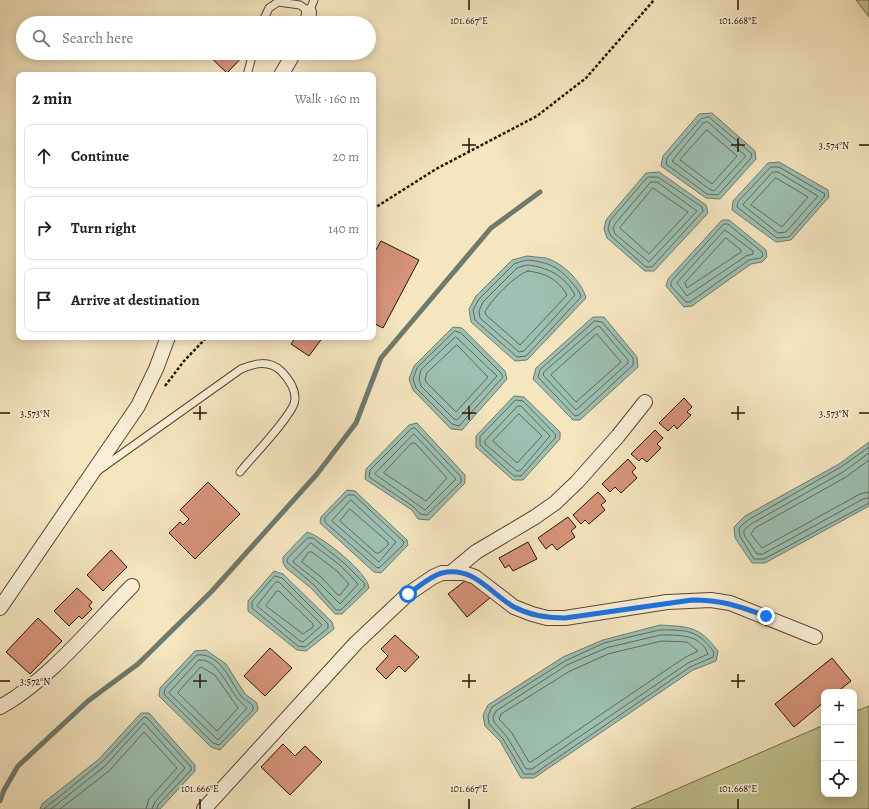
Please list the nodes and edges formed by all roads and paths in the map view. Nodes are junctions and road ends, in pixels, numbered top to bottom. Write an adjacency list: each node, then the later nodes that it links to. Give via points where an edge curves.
1 (654, 0): 9 (path, via 586,78 537,116 436,169)
2 (278, 1): 3 (lane, via 300,5); 4 (lane)
3 (310, 12)
4 (266, 16)
5 (251, 60): 7 (lane)
6 (290, 60): 8 (street)
7 (248, 72)
8 (283, 72)
9 (376, 207)
10 (167, 340): 15 (street, via 138,406)
11 (204, 340): 12 (path)
12 (164, 387)
13 (645, 402): 16 (street, via 618,436 555,503 535,518 476,552)
14 (240, 472): 15 (lane, via 294,403 294,389 287,377 277,367 266,363 254,363 241,369)
15 (89, 477): 18 (street)
16 (452, 572): 19 (street, via 475,577 514,607 547,618 565,618 692,600 711,600 730,603); 21 (street, via 433,577 408,594 356,643)
17 (132, 586): 20 (street, via 35,684)
18 (0, 608)
19 (815, 637)
20 (0, 706)
21 (204, 809)

